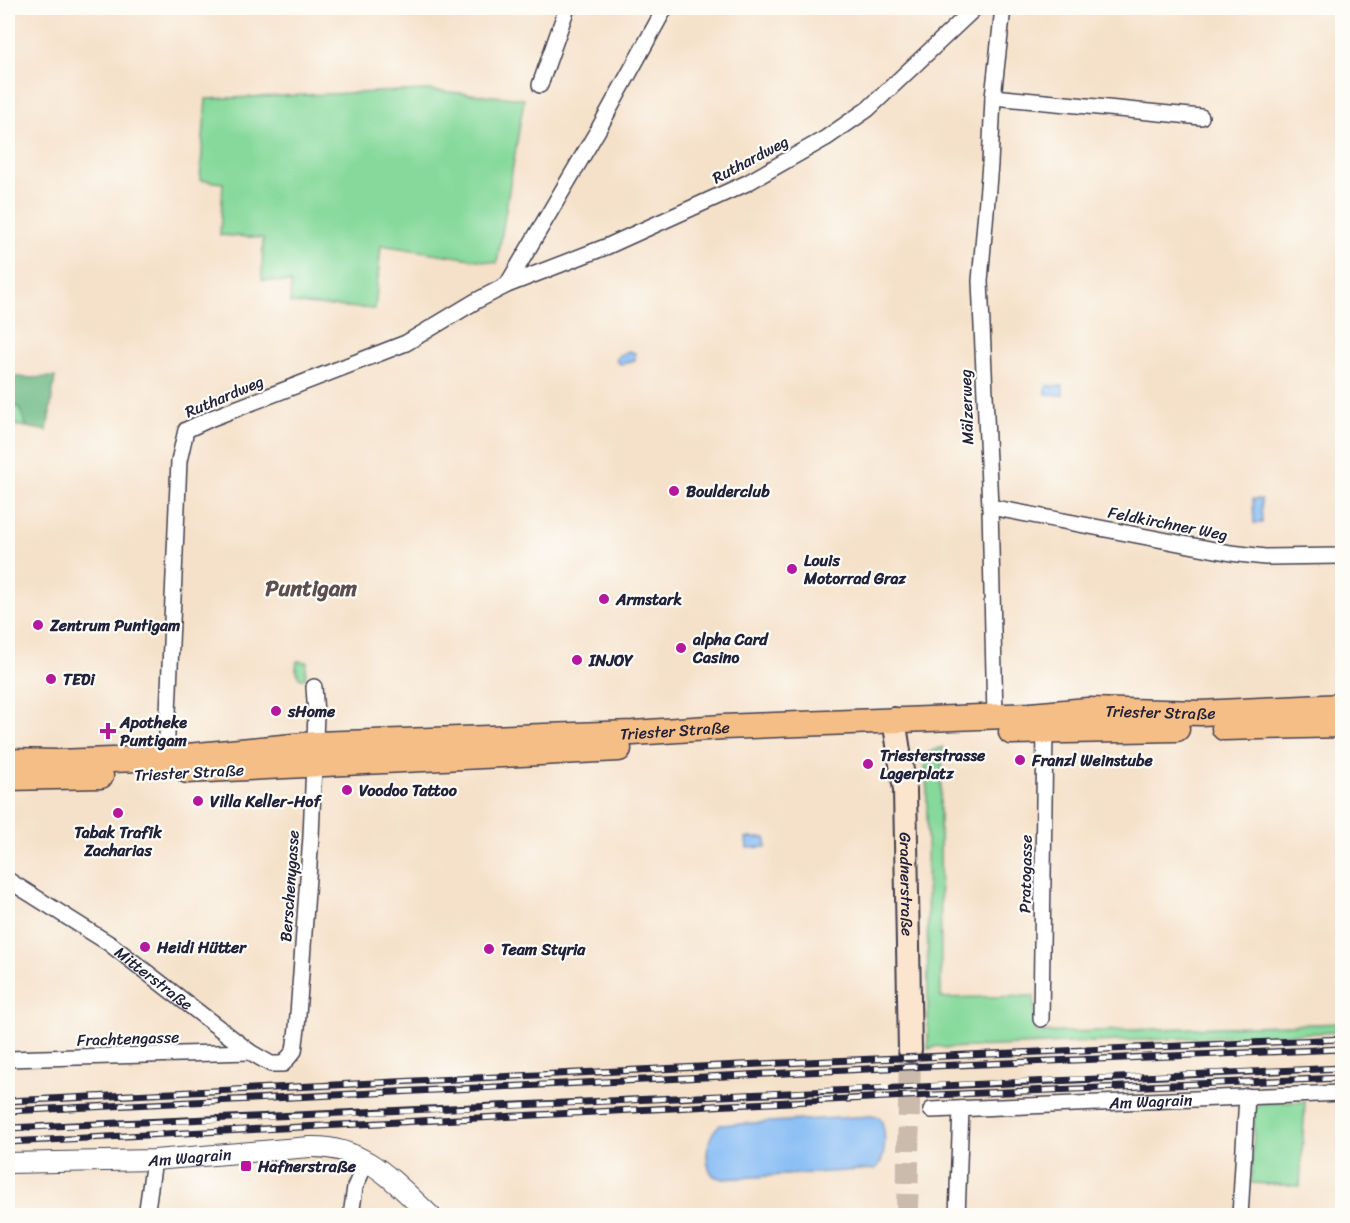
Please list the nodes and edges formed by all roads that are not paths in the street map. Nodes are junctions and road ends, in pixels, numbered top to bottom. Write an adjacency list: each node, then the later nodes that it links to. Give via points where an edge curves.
1 (567, 8): 5 (street)
2 (665, 8): 8 (street)
3 (975, 8): 8 (street, Ruthardweg, via 868,109 826,138 747,183 608,246)
4 (1003, 8): 6 (street, Mälzerweg)
5 (540, 84)
6 (993, 97): 7 (street); 9 (street, Mälzerweg, via 980,281)
7 (1201, 117)
8 (507, 285): 18 (street, Ruthardweg, via 406,344 186,430 179,461)
9 (990, 507): 10 (street, Feldkirchner Weg, via 1231,553 1265,557); 13 (street, Mälzerweg)
10 (1342, 556)
11 (314, 687): 17 (street, Berschenygasse)
12 (1342, 705): 13 (main road, Triester Straße, via 1201,713 1094,710)
13 (995, 716): 15 (main road, Triester Straße)
14 (1342, 725): 16 (main road, Triester Straße)
15 (894, 727): 16 (main road, Triester Straße); 17 (main road, Triester Straße, via 633,733); 24 (main road, Gradnerstraße, via 905,790)
16 (1045, 730): 22 (street, Pratogasse)
17 (314, 755): 18 (main road, Triester Straße); 20 (main road, Triester Straße, via 64,779); 23 (street, Berschenygasse)
18 (166, 758): 19 (main road, Triester Straße)
19 (8, 761)
20 (8, 778)
21 (8, 880): 25 (street, Mitterstraße, via 110,944)
22 (1041, 1019)
23 (294, 1050): 25 (street, Mitterstraße, via 284,1064 271,1064)
24 (910, 1050)
25 (250, 1052): 26 (street, Frachtengasse)
26 (8, 1059)
27 (1342, 1093): 28 (street, Am Wagrain)
28 (1247, 1096): 29 (street, Am Wagrain); 38 (street)
29 (961, 1108): 30 (street, Am Wagrain); 37 (street)
30 (931, 1110)
31 (154, 1160): 32 (street, Am Wagrain, via 321,1147 343,1150); 33 (street, Am Wagrain); 34 (street)
32 (367, 1160): 35 (street, via 355,1187); 36 (street)
33 (8, 1163)
34 (146, 1215)
35 (351, 1215)
36 (431, 1215)
37 (957, 1215)
38 (1240, 1215)

